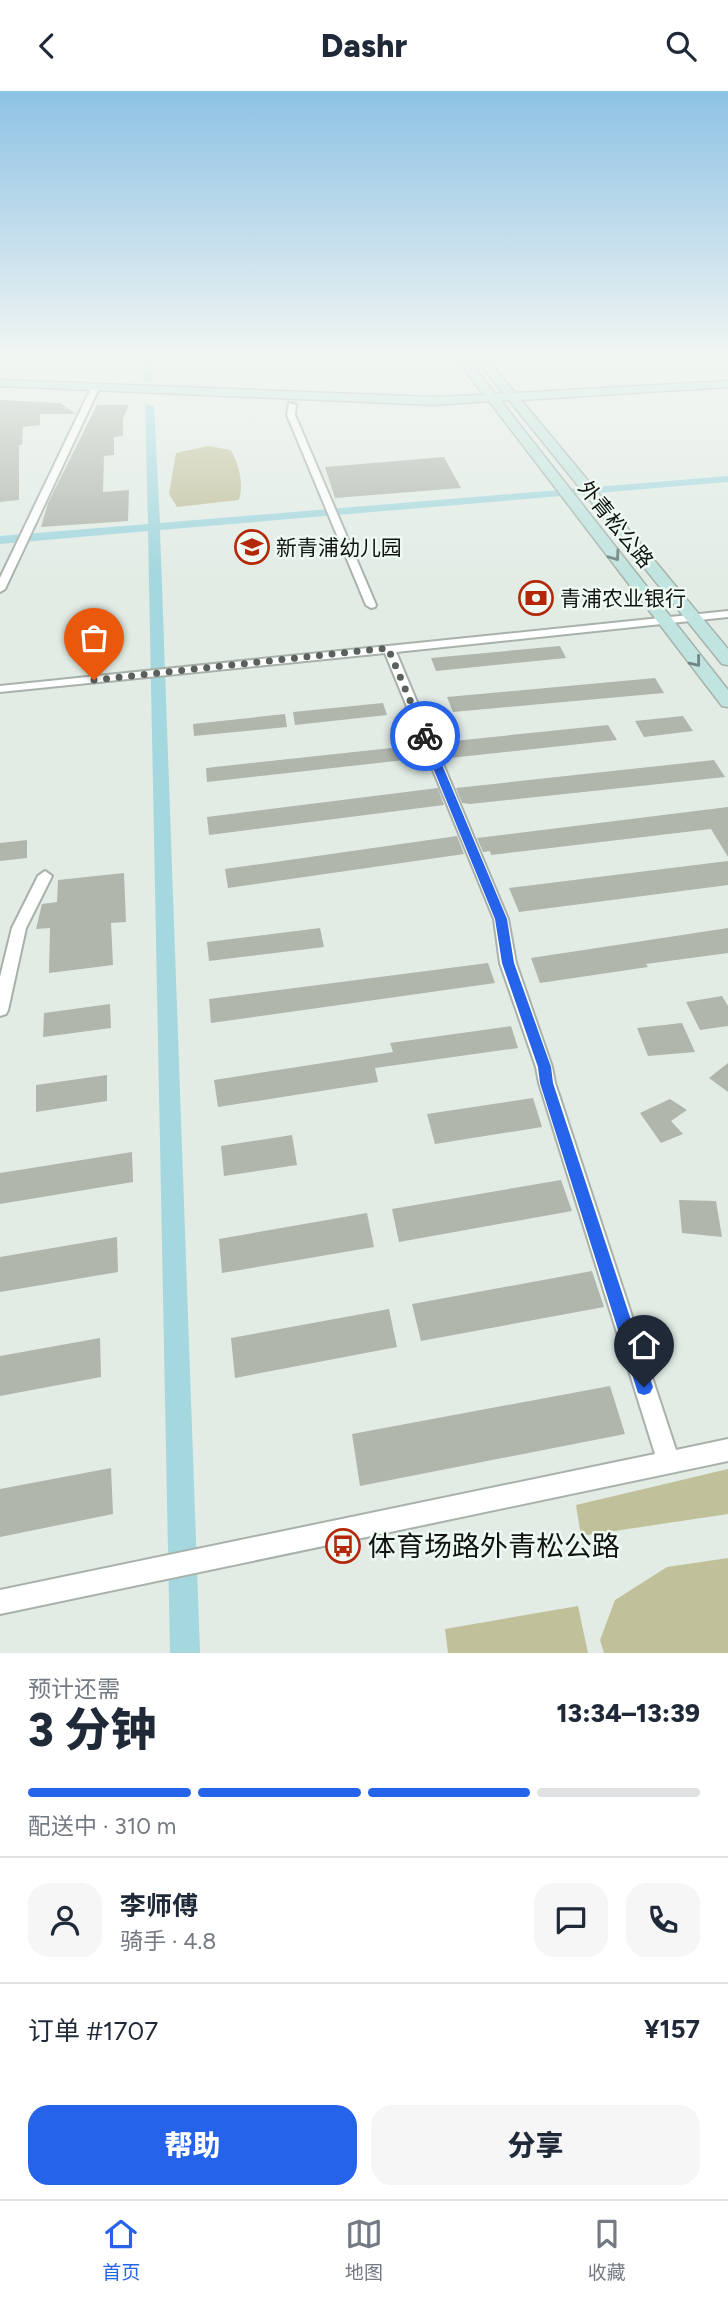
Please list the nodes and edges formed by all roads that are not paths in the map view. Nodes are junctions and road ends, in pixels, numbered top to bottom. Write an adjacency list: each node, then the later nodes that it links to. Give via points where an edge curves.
1 (77, 428): 5 (street)
2 (296, 428): 6 (street)
3 (516, 428): 9 (main road, 外青松公路, one-way to 9)
4 (539, 428): 8 (main road, 外青松公路)
5 (0, 589)
6 (370, 605)
7 (728, 614): 8 (street)
8 (693, 618): 9 (street); 11 (main road, 外青松公路)
9 (663, 621): 10 (street); 13 (main road, 外青松公路, one-way to 13)
10 (388, 648): 12 (street); 17 (street, via 501,919 508,963)
11 (728, 660)
12 (0, 689)
13 (728, 702)
14 (45, 876): 15 (street, via 19,928)
15 (0, 1010)
16 (728, 1450): 17 (street)
17 (669, 1463): 18 (street)
18 (0, 1602)

